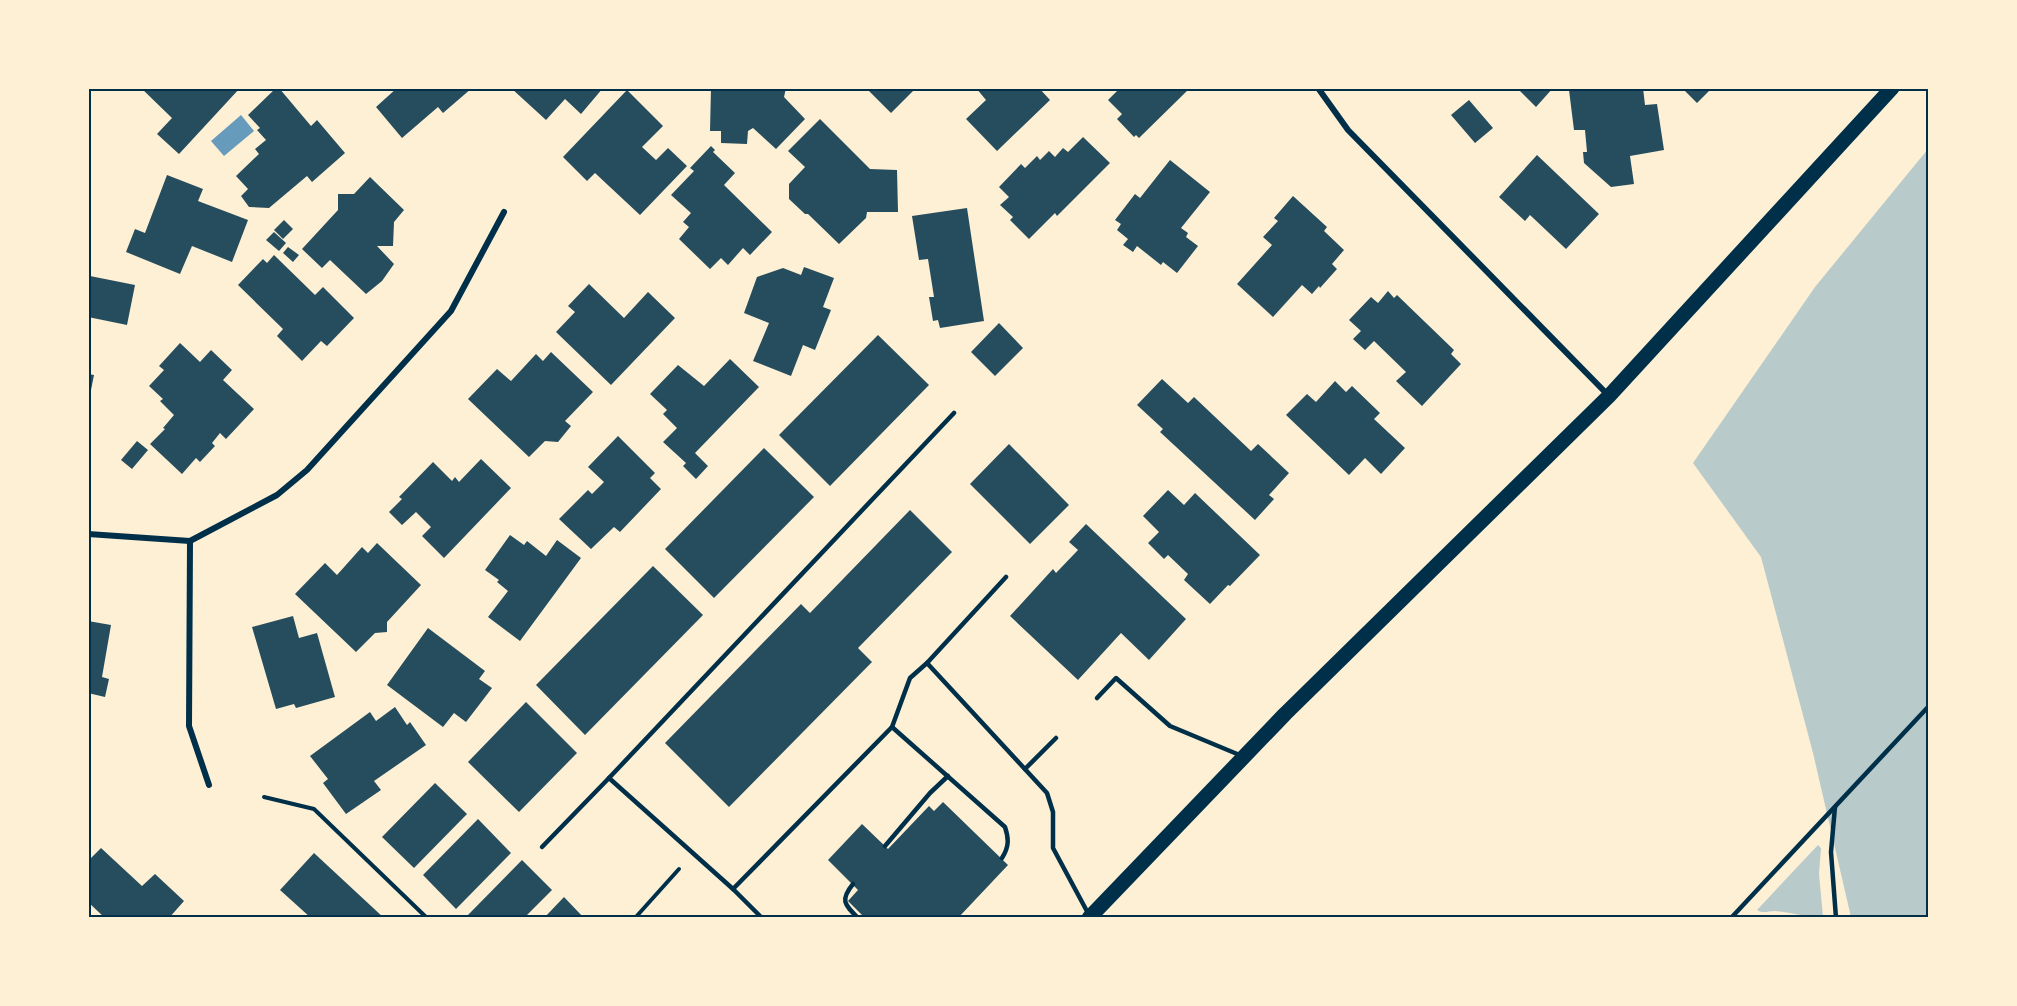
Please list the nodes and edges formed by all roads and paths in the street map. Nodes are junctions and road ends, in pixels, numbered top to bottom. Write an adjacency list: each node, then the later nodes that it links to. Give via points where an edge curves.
1 (1318, 88): 4 (street, via 1348,130)
2 (1892, 88): 4 (main road)
3 (504, 213): 7 (street, via 451,311 307,470 277,495)
4 (1609, 396): 14 (main road)
5 (954, 413): 17 (lane)
6 (88, 534): 7 (street)
7 (190, 541): 18 (street, via 189,726)
8 (1006, 577): 9 (lane)
9 (927, 663): 12 (lane, via 910,678); 15 (lane)
10 (1096, 698): 14 (lane, via 1116,678 1170,726)
11 (1929, 706): 20 (lane)
12 (892, 728): 16 (lane); 26 (lane)
13 (1056, 738): 15 (lane)
14 (1243, 757): 27 (main road)
15 (1025, 769): 27 (lane, via 1047,793 1053,812 1053,848)
16 (948, 776): 21 (lane); 23 (lane, via 1005,827 1009,837)
17 (609, 778): 22 (lane); 26 (lane)
18 (209, 785)
19 (264, 797): 28 (path, via 314,809)
20 (1835, 806): 32 (lane); 33 (lane, via 1832,852)
21 (885, 846)
22 (542, 847)
23 (1002, 858)
24 (679, 869): 29 (path)
25 (853, 884): 31 (lane, via 845,900)
26 (733, 889): 30 (lane)
27 (1090, 917)
28 (427, 918)
29 (635, 918)
30 (762, 918)
31 (858, 918)
32 (1731, 918)
33 (1836, 918)

